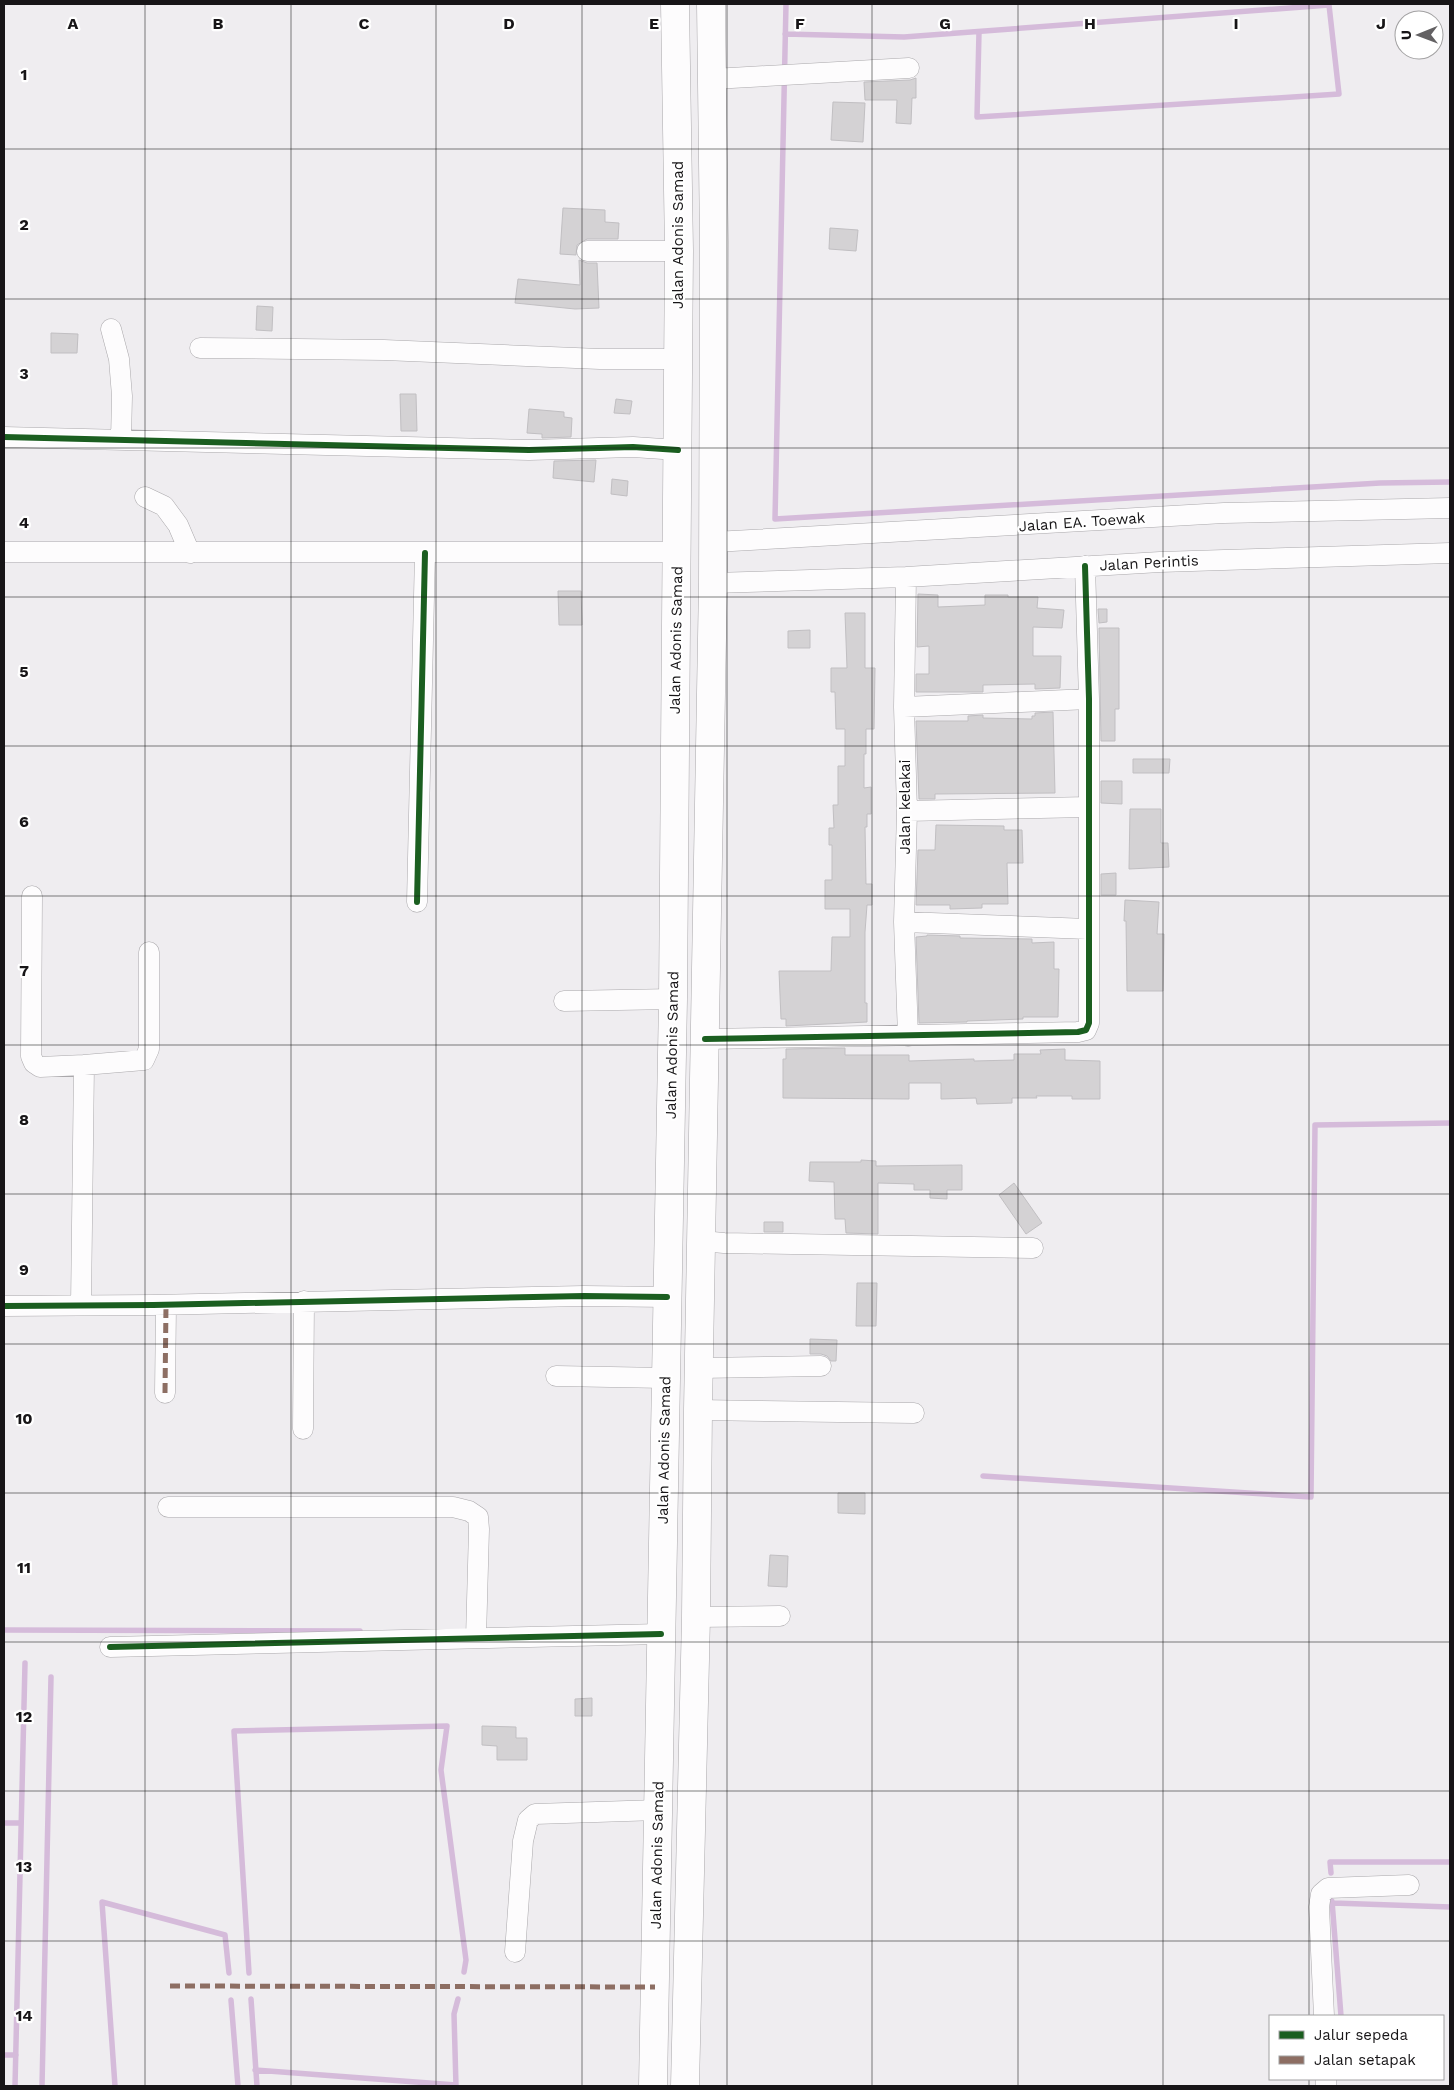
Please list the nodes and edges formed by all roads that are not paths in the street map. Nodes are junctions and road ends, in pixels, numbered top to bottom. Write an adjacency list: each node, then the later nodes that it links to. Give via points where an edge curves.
1 (675, 4): 6 (highway, Jalan Adonis Samad)
2 (711, 4): 4 (highway)
3 (909, 68): 4 (street)
4 (712, 79): 8 (highway)
5 (587, 251): 6 (street)
6 (679, 251): 7 (highway, Jalan Adonis Samad)
7 (679, 303): 8 (highway); 11 (highway, Jalan Adonis Samad)
8 (714, 303): 17 (highway)
9 (111, 329): 13 (street, via 119,359)
10 (200, 348): 11 (street, via 384,350 600,359)
11 (679, 358): 14 (highway, Jalan Adonis Samad)
12 (4, 436): 13 (street)
13 (122, 440): 14 (street, via 529,450 633,447)
14 (678, 450): 19 (highway, Jalan Adonis Samad)
15 (145, 497): 20 (street, via 164,506 178,526)
16 (1450, 508): 17 (street, Jalan EA. Toewak, via 1224,513)
17 (714, 542): 25 (highway)
18 (4, 552): 20 (street)
19 (677, 552): 21 (street); 35 (highway, Jalan Adonis Samad)
20 (190, 553): 21 (street)
21 (425, 553): 31 (street)
22 (1450, 553): 23 (street, Jalan Perintis)
23 (1085, 566): 24 (street, Jalan Perintis); 26 (street)
24 (906, 577): 25 (street, Jalan Perintis); 27 (street, Jalan kelakai)
25 (713, 583): 38 (highway)
26 (1089, 699): 27 (street); 28 (street)
27 (904, 707): 29 (street, Jalan kelakai)
28 (1088, 808): 29 (street); 33 (street)
29 (906, 811): 32 (street, Jalan kelakai)
30 (32, 896): 39 (street, via 31,1056 40,1066)
31 (417, 902)
32 (904, 922): 33 (street); 37 (street, Jalan kelakai)
33 (1088, 929): 37 (street, via 1089,1023 1086,1030)
34 (149, 952): 39 (street, via 147,1057 144,1060)
35 (673, 1000): 36 (street); 42 (highway, Jalan Adonis Samad)
36 (564, 1001)
37 (908, 1036): 38 (street)
38 (716, 1039): 40 (highway)
39 (84, 1064): 44 (street)
40 (712, 1242): 41 (street); 48 (highway)
41 (1033, 1248)
42 (667, 1298): 43 (street, via 584,1296); 50 (highway, Jalan Adonis Samad)
43 (304, 1301): 45 (street); 54 (street)
44 (81, 1305): 45 (street); 46 (street)
45 (166, 1305): 51 (street)
46 (4, 1306)
47 (822, 1366): 48 (street)
48 (699, 1368): 52 (highway)
49 (556, 1376): 50 (street)
50 (665, 1378): 58 (highway, Jalan Adonis Samad)
51 (165, 1393)
52 (698, 1410): 53 (street); 57 (highway)
53 (914, 1413)
54 (303, 1429)
55 (168, 1507): 59 (street, via 453,1507 469,1511 478,1517 479,1529)
56 (775, 1616): 57 (street)
57 (696, 1617): 66 (highway)
58 (661, 1634): 59 (street); 61 (highway, Jalan Adonis Samad)
59 (476, 1638): 60 (street)
60 (110, 1647)
61 (658, 1810): 63 (street, via 535,1814 528,1820 523,1841); 65 (highway, Jalan Adonis Samad)
62 (1409, 1884): 64 (street, via 1328,1888 1321,1894)
63 (515, 1952)
64 (1324, 2015)
65 (653, 2086)
66 (685, 2086)

